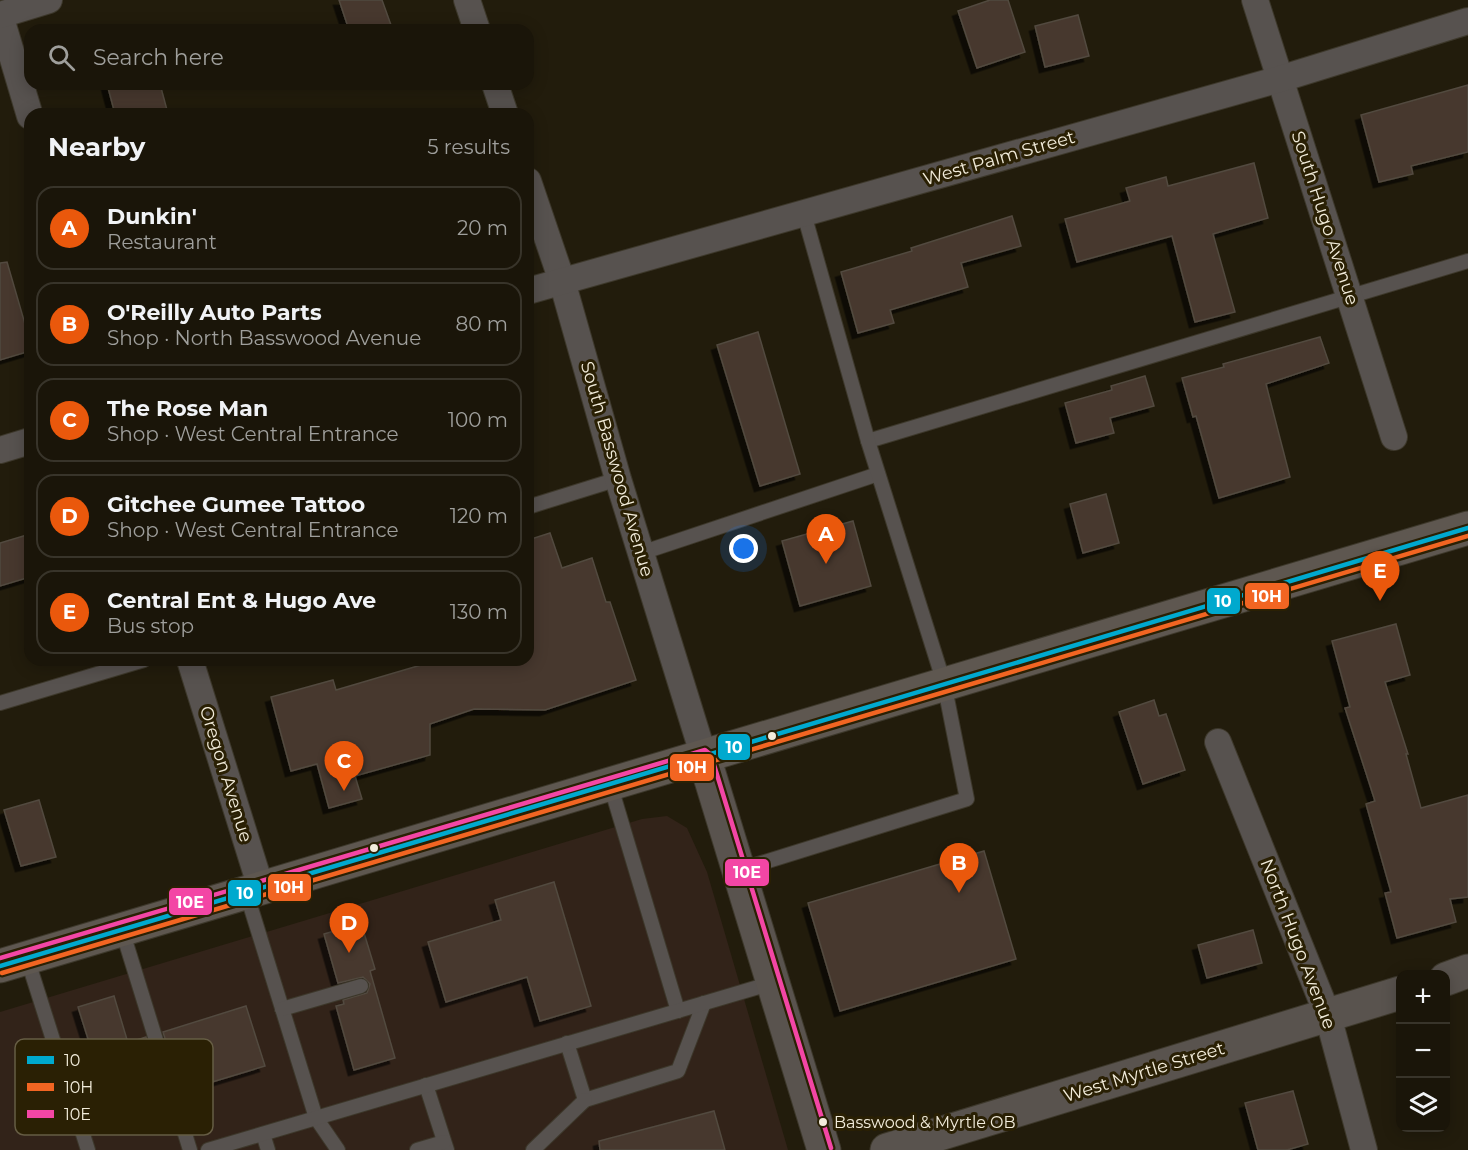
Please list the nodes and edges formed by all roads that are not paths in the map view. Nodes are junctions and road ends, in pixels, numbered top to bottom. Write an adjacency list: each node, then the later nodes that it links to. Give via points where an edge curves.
1 (49, 0): 4 (street)
2 (467, 0): 6 (street)
3 (1255, 0): 7 (street, South Hugo Avenue)
4 (0, 15): 9 (street)
5 (1468, 21): 7 (street, West Palm Street)
6 (475, 24)
7 (1280, 79): 12 (street, West Palm Street); 16 (street, South Hugo Avenue)
8 (497, 90): 10 (street)
9 (28, 108)
10 (503, 108)
11 (534, 199): 14 (street, South Basswood Avenue)
12 (804, 214): 14 (street, West Palm Street); 18 (lane)
13 (1468, 261): 16 (lane)
14 (562, 281): 15 (street, West Palm Street); 22 (street, South Basswood Avenue)
15 (534, 289)
16 (1349, 297): 17 (street, South Hugo Avenue); 18 (lane)
17 (1394, 437)
18 (867, 441): 21 (lane)
19 (24, 443): 20 (street)
20 (0, 450)
21 (878, 474): 25 (lane); 28 (lane)
22 (618, 479): 23 (lane); 25 (street, South Basswood Avenue)
23 (534, 505)
24 (1468, 528): 28 (highway)
25 (641, 553): 31 (street, South Basswood Avenue)
26 (124, 666): 29 (lane)
27 (192, 666): 34 (street, Oregon Avenue)
28 (944, 683): 31 (highway); 33 (lane, via 967,799)
29 (0, 703)
30 (1218, 742): 45 (street, North Hugo Avenue)
31 (704, 757): 32 (highway); 33 (street)
32 (610, 784): 34 (highway); 44 (lane)
33 (738, 870): 39 (street)
34 (254, 890): 35 (highway); 43 (lane)
35 (122, 930): 36 (highway); 47 (lane)
36 (14, 962): 46 (lane)
37 (1468, 971): 38 (street)
38 (1450, 978)
39 (772, 983): 42 (lane); 63 (street)
40 (361, 986): 43 (lane)
41 (1396, 995): 45 (street, West Myrtle Street)
42 (704, 1003): 44 (lane); 50 (lane, via 678,1071)
43 (282, 1009): 51 (lane)
44 (678, 1011): 48 (lane)
45 (1328, 1016): 64 (street, West Myrtle Street); 65 (street, North Hugo Avenue)
46 (44, 1039)
47 (156, 1039)
48 (567, 1043): 49 (lane); 50 (lane)
49 (426, 1085): 51 (lane); 55 (lane)
50 (585, 1100): 62 (lane)
51 (316, 1118): 52 (lane); 60 (lane)
52 (263, 1134): 58 (lane); 59 (lane)
53 (82, 1135): 56 (lane)
54 (185, 1135): 57 (lane)
55 (446, 1146): 61 (lane)
56 (88, 1150)
57 (190, 1150)
58 (208, 1150)
59 (268, 1150)
60 (338, 1150)
61 (417, 1150)
62 (533, 1150)
63 (824, 1150)
64 (887, 1150)
65 (1364, 1150)

